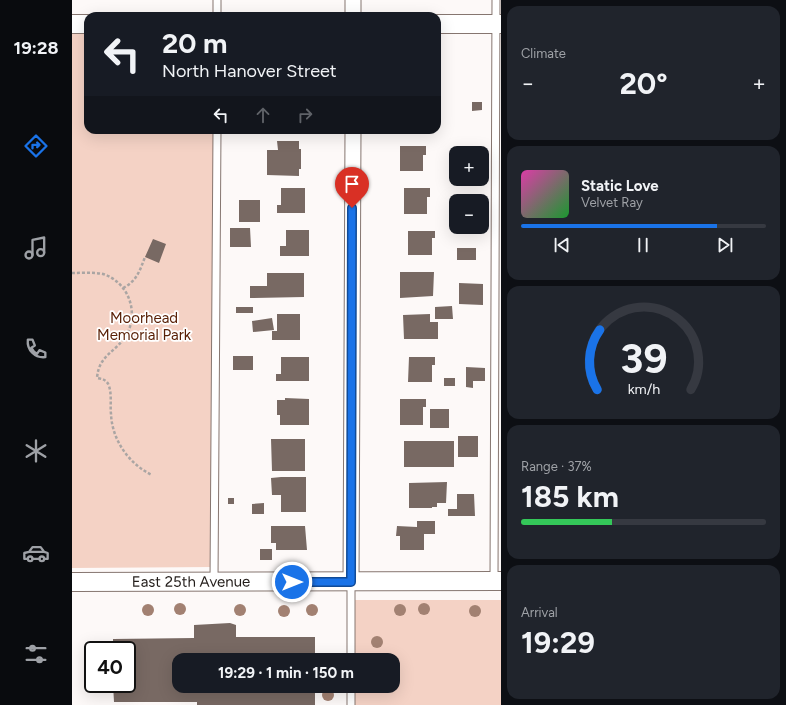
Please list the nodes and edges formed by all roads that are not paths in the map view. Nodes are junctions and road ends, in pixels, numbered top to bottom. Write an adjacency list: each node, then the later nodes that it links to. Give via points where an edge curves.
1 (217, 0): 4 (lane)
2 (353, 0): 5 (street)
3 (496, 0): 9 (lane)
4 (217, 12)
5 (353, 12)
6 (72, 24): 7 (street)
7 (84, 24)
8 (441, 24): 9 (street)
9 (499, 24): 12 (lane)
10 (217, 134): 14 (lane)
11 (352, 134): 15 (street)
12 (497, 581): 15 (street, East 25th Avenue)
13 (72, 582): 14 (street, East 25th Avenue)
14 (214, 582): 15 (street, East 25th Avenue)
15 (351, 582): 16 (lane)
16 (351, 653)
17 (351, 693): 18 (lane)
18 (351, 705)

